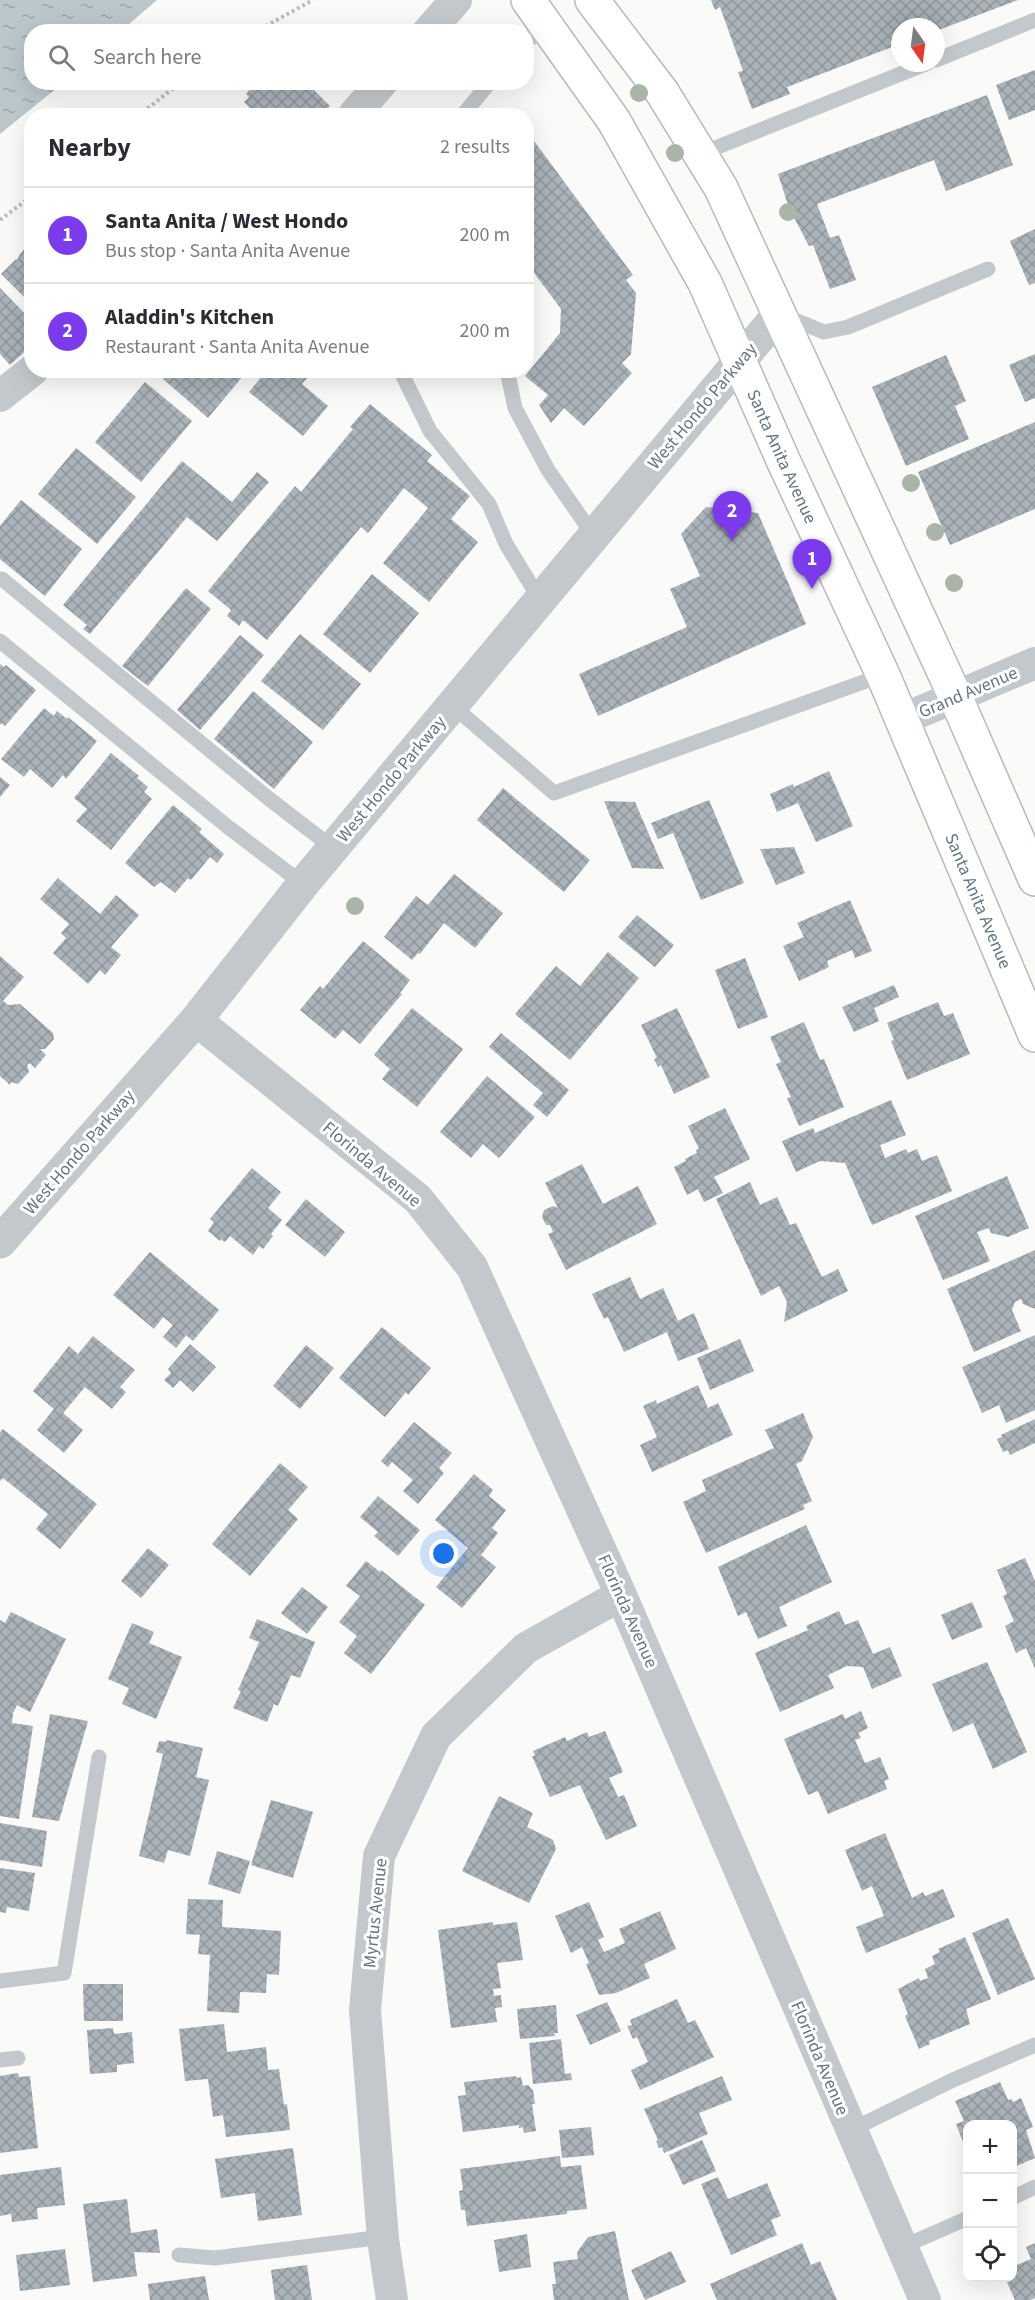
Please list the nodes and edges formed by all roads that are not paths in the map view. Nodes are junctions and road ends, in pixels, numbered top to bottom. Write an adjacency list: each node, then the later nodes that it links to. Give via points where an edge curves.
1 (456, 0): 5 (street)
2 (592, 0): 12 (main road, via 662,92)
3 (1035, 20): 6 (lane)
4 (533, 22): 15 (main road, Santa Anita Avenue, via 614,121 705,283)
5 (435, 24)
6 (945, 56)
7 (905, 72): 12 (lane)
8 (375, 90): 10 (street)
9 (483, 90): 11 (lane)
10 (360, 108)
11 (469, 108)
12 (700, 154): 14 (main road, via 721,188)
13 (988, 269): 14 (lane, via 848,327 824,332)
14 (779, 314): 15 (street, West Hondo Parkway); 26 (main road)
15 (741, 360): 20 (street, West Hondo Parkway); 25 (main road, Santa Anita Avenue)
16 (24, 377): 19 (street)
17 (404, 378): 22 (lane, via 430,431 489,504 506,544)
18 (509, 378): 20 (lane, via 515,408 548,470)
19 (0, 396)
20 (594, 536): 22 (street, West Hondo Parkway)
21 (2, 579): 29 (lane)
22 (540, 600): 27 (street, West Hondo Parkway)
23 (0, 641): 31 (lane)
24 (1035, 663): 26 (street, Grand Avenue)
25 (883, 675): 27 (lane, via 554,793); 28 (main road, Santa Anita Avenue)
26 (955, 696): 28 (street, Grand Avenue); 30 (main road)
27 (453, 706): 29 (street, West Hondo Parkway)
28 (901, 720): 33 (main road, Santa Anita Avenue)
29 (333, 848): 31 (street, West Hondo Parkway)
30 (1035, 879)
31 (303, 884): 32 (street, West Hondo Parkway)
32 (196, 1020): 34 (street, West Hondo Parkway); 35 (street, Florinda Avenue, via 418,1199 472,1267)
33 (1035, 1035)
34 (0, 1242)
35 (621, 1595): 41 (street, Florinda Avenue); 45 (street, Myrtus Avenue, via 526,1648 436,1736 379,1856 365,2010)
36 (99, 1756): 37 (lane, via 64,1973)
37 (0, 1982)
38 (1035, 2045): 41 (lane, via 952,2080)
39 (18, 2058): 40 (lane)
40 (0, 2060)
41 (851, 2130): 46 (street, Florinda Avenue)
42 (1035, 2187): 43 (lane)
43 (1017, 2196)
44 (963, 2220): 46 (lane)
45 (383, 2237): 47 (lane, via 215,2258); 48 (street, Myrtus Avenue)
46 (902, 2247): 49 (street, Florinda Avenue)
47 (179, 2255)
48 (392, 2300)
49 (925, 2300)

